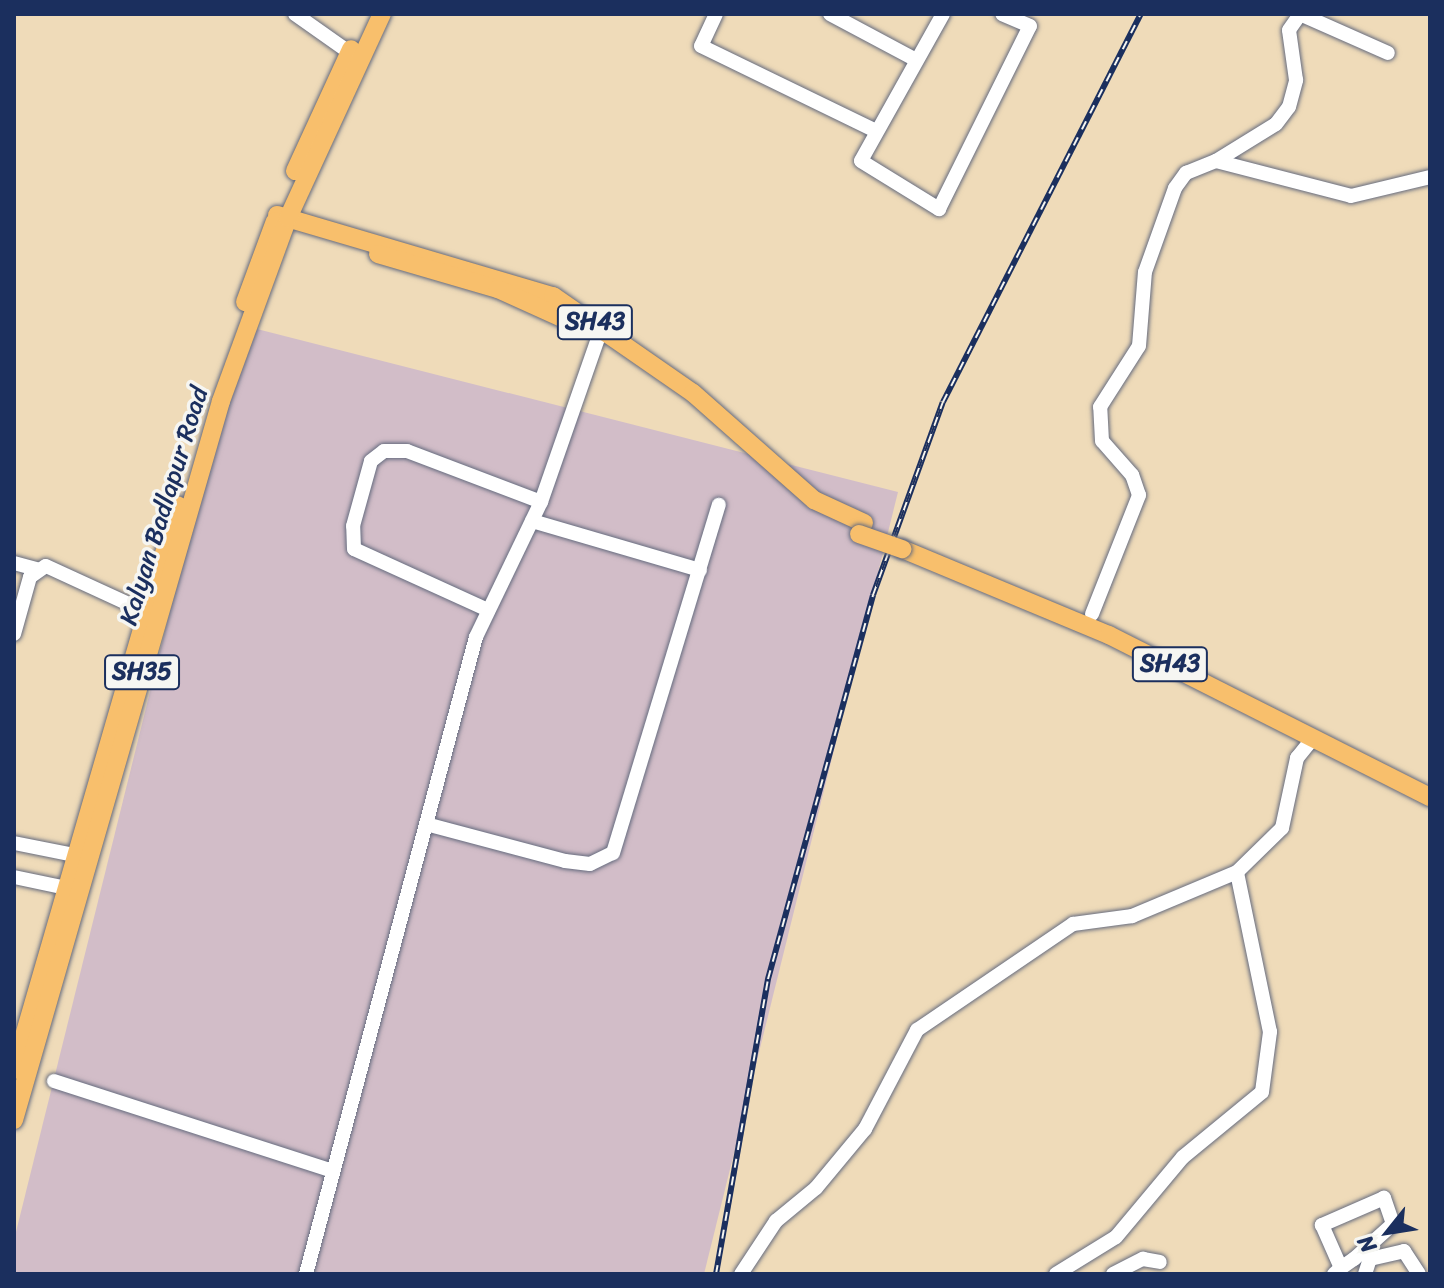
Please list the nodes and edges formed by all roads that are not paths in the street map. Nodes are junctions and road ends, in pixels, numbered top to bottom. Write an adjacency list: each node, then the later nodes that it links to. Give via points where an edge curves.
1 (295, 14): 9 (street)
2 (369, 14): 9 (main road, Kalyan Badlapur Road / SH35)
3 (382, 14): 9 (main road, Kalyan Badlapur Road / SH35)
4 (716, 14): 11 (street, via 701,46)
5 (830, 14): 10 (street)
6 (943, 14): 10 (street)
7 (1002, 14): 11 (street, via 1030,26 939,209 861,161)
8 (1388, 53): 12 (street, via 1300,14 1289,30 1296,80 1289,107 1276,124)
9 (354, 56): 14 (main road, Kalyan Badlapur Road / SH35)
10 (916, 60): 11 (street)
11 (874, 130)
12 (1216, 161): 13 (street, via 1351,196); 26 (street, via 1186,173 1175,188 1145,272 1139,346 1100,407 1102,441 1132,475 1139,495)
13 (1430, 177)
14 (281, 221): 15 (main road, SH43, via 498,289); 20 (main road, Kalyan Badlapur Road / SH35)
15 (599, 332): 16 (street); 19 (main road, SH43, bridge, via 793,500)
16 (541, 502): 18 (street); 24 (street, via 407,451 384,451 371,461 353,526 354,549)
17 (719, 505): 23 (street)
18 (532, 521): 23 (street); 24 (street)
19 (904, 544): 26 (main road, SH43); 28 (main road, SH43)
20 (168, 557): 25 (main road, Kalyan Badlapur Road / SH35); 33 (main road, Kalyan Badlapur Road / SH35)
21 (14, 563): 22 (street)
22 (37, 569): 25 (street, via 91,582); 27 (street)
23 (700, 570): 31 (street, via 613,853 590,864 565,861)
24 (488, 610): 31 (street)
25 (144, 611): 33 (main road, Kalyan Badlapur Road / SH35)
26 (1092, 614): 28 (main road, SH43)
27 (14, 634)
28 (1316, 732): 29 (main road, SH43); 30 (main road, SH43); 34 (street, via 1297,758 1282,828)
29 (1430, 784)
30 (1430, 797)
31 (426, 824): 41 (street)
32 (14, 843): 33 (street)
33 (83, 856): 36 (main road, Kalyan Badlapur Road / SH35); 37 (main road, Kalyan Badlapur Road / SH35)
34 (1237, 872): 45 (street, via 1132,916 1073,924 917,1030 865,1129 816,1188 776,1221); 46 (street, via 1270,1032 1262,1092 1183,1157 1116,1237)
35 (14, 877): 36 (street)
36 (66, 888): 37 (main road, Kalyan Badlapur Road / SH35)
37 (49, 969): 38 (main road, Kalyan Badlapur Road / SH35); 40 (main road, Kalyan Badlapur Road / SH35)
38 (14, 1070)
39 (54, 1081): 41 (street)
40 (14, 1120)
41 (333, 1171): 44 (street)
42 (1160, 1262): 47 (street, via 1143,1259)
43 (1338, 1271): 43 (street, via 1322,1225 1380,1196 1395,1220)
44 (306, 1274)
45 (741, 1274)
46 (1056, 1274)
47 (1113, 1274)
48 (1365, 1274): 49 (street, via 1370,1259 1404,1251)
49 (1419, 1274)

